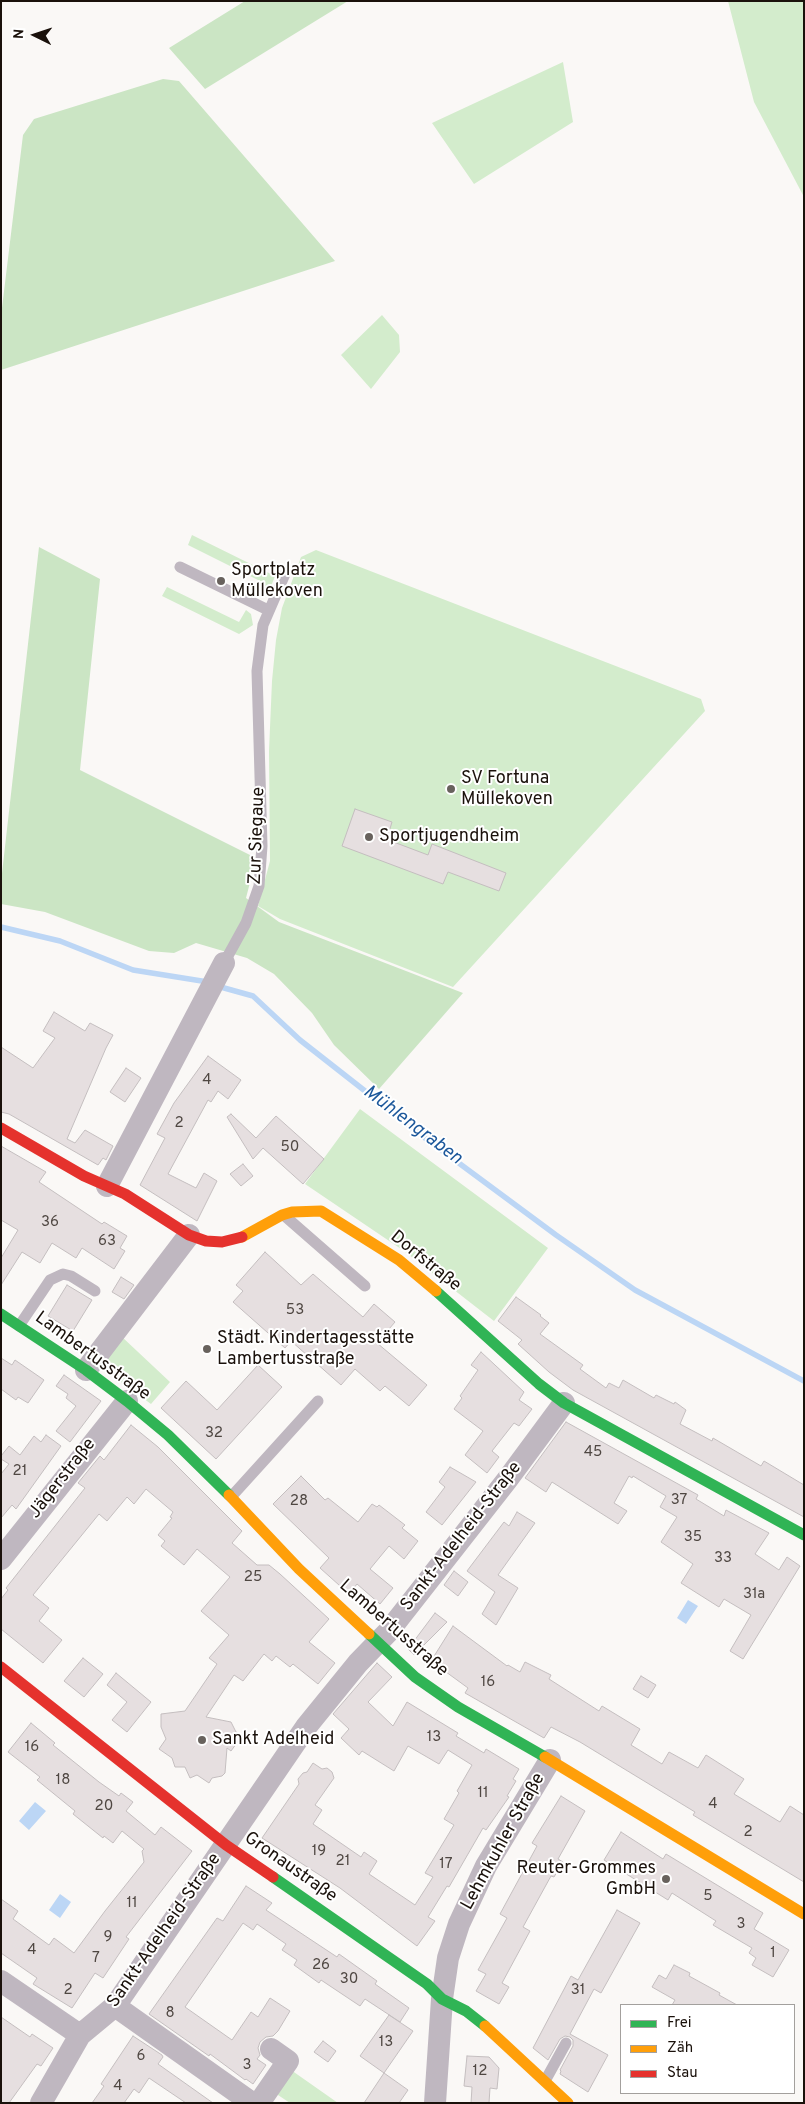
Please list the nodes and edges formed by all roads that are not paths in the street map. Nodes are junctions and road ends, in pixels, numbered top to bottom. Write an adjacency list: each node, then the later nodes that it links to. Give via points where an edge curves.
1 (180, 567): 3 (lane)
2 (285, 574): 3 (lane, Zur Siegaue)
3 (268, 610): 4 (lane, Zur Siegaue, via 257,671 262,846 259,886 246,922)
4 (224, 963): 6 (street, Zur Siegaue)
5 (1, 1128): 6 (street, Dorfstraße)
6 (106, 1186): 8 (street, Dorfstraße, via 125,1194)
7 (282, 1215): 8 (street, Dorfstraße, via 239,1239 213,1242); 9 (lane); 16 (street, Dorfstraße, via 321,1212 358,1232 399,1260)
8 (189, 1234): 13 (street)
9 (365, 1286)
10 (95, 1291): 12 (lane, via 63,1274 50,1280)
11 (1, 1314): 12 (street, Lambertusstraße)
12 (19, 1326): 13 (street, Lambertusstraße)
13 (86, 1370): 14 (street, Lambertusstraße)
14 (127, 1401): 17 (street, Lambertusstraße, via 168,1435); 19 (street, Jägerstraße)
15 (318, 1401): 17 (lane)
16 (564, 1403): 18 (street, Dorfstraße); 20 (street, Sankt-Adelheid-Straße)
17 (231, 1497): 20 (street, Lambertusstraße, via 299,1569)
18 (804, 1535)
19 (1, 1559)
20 (378, 1642): 22 (street, Lambertusstraße, via 415,1677 458,1707); 23 (street, Sankt-Adelheid-Straße, via 329,1696)
21 (1, 1668): 23 (street, Gronaustraße)
22 (550, 1760): 24 (street, Lambertusstraße); 26 (street, Lehmkuhler Straße, via 472,1894 448,1958)
23 (226, 1844): 26 (street, Gronaustraße, via 427,1984); 27 (street, Sankt-Adelheid-Straße)
24 (804, 1914)
25 (1, 1981): 28 (street)
26 (442, 1999): 31 (street, Gronaustraße, via 466,2011 485,2026); 36 (street, Lehmkuhler Straße)
27 (116, 2006): 28 (street, Sankt-Adelheid-Straße); 34 (street)
28 (80, 2035): 33 (street, Sankt-Adelheid-Straße)
29 (566, 2043): 31 (lane)
30 (271, 2049): 35 (street, via 288,2061)
31 (545, 2081): 32 (street, Gronaustraße)
32 (555, 2098): 37 (street, Gronaustraße)
33 (41, 2103)
34 (252, 2103)
35 (259, 2103)
36 (435, 2103)
37 (568, 2103)

